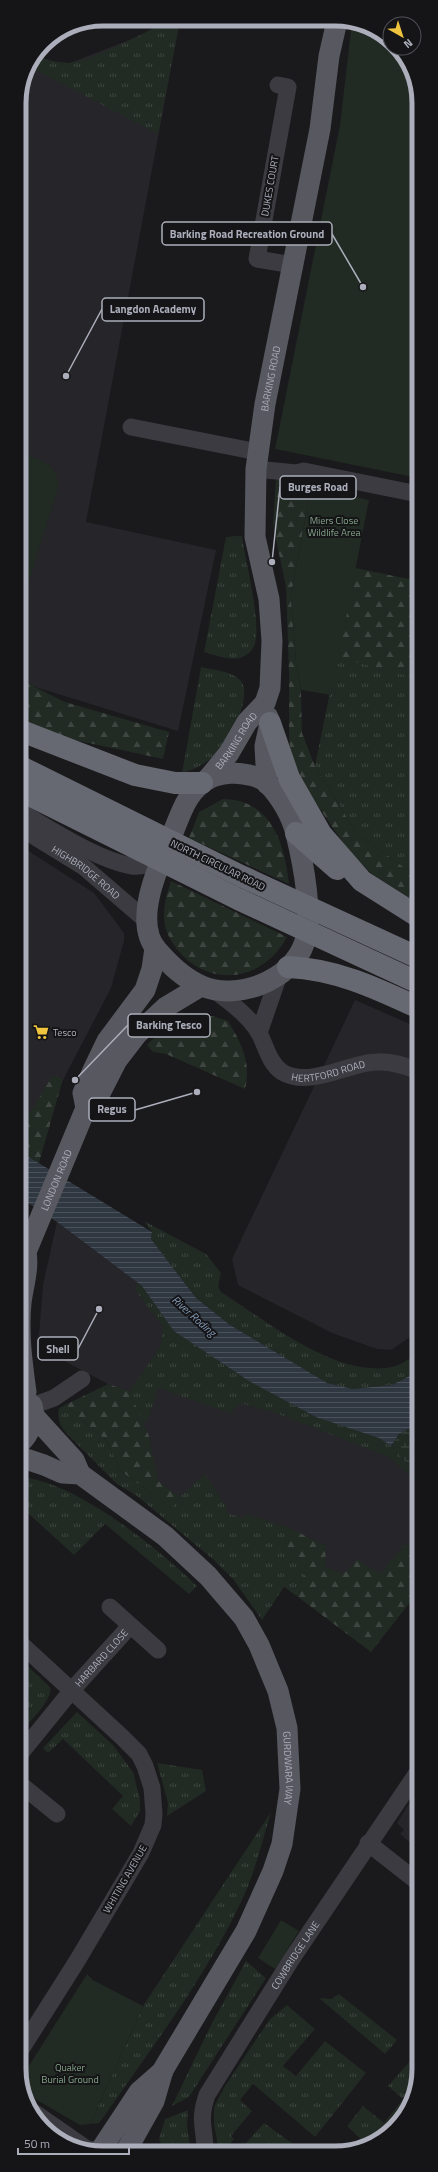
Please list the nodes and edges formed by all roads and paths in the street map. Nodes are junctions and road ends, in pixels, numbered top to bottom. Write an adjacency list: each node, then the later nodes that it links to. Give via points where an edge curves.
1 (326, 26): 3 (main road, BARKING ROAD)
2 (337, 26): 3 (main road, BARKING ROAD)
3 (329, 56): 5 (main road, BARKING ROAD, via 320,129)
4 (278, 85): 5 (street, DUKES COURT, via 288,87 257,259)
5 (293, 265): 7 (main road, BARKING ROAD, via 265,404)
6 (131, 427): 7 (street)
7 (257, 461): 8 (street, via 296,473 304,471); 9 (main road, BARKING ROAD, via 255,537 269,599 272,641)
8 (412, 493)
9 (267, 713): 12 (main road, BARKING ROAD, via 247,722 229,753); 13 (main road, BARKING ROAD, via 265,746); 19 (highway, via 289,778 308,812 321,834)
10 (26, 733): 12 (highway, via 135,775 175,783)
11 (26, 769): 23 (highway, NORTH CIRCULAR ROAD, via 234,873)
12 (204, 781): 13 (main road, via 219,774 232,773 255,776); 18 (main road, BARKING ROAD, via 187,800)
13 (268, 784): 17 (main road, via 287,811)
14 (26, 793): 25 (highway, via 238,899)
15 (26, 815): 18 (street, HIGHBRIDGE ROAD, via 97,854 132,866)
16 (26, 831): 21 (street, HIGHBRIDGE ROAD, via 84,868)
17 (296, 833): 19 (highway, via 348,879); 24 (main road, via 308,904 308,931 304,946)
18 (159, 862): 21 (main road, BARKING ROAD, via 149,897)
19 (362, 881): 20 (highway)
20 (412, 913)
21 (148, 922): 22 (main road, BARKING ROAD)
22 (155, 948): 26 (main road, via 170,965); 30 (main road, LONDON ROAD, via 145,990 107,1041 83,1093)
23 (412, 955)
24 (284, 971): 26 (main road, via 243,989); 27 (highway, via 326,970); 28 (street)
25 (412, 980)
26 (208, 988): 28 (street, HERTFORD ROAD, via 242,1013); 30 (main road, LONDON ROAD, via 166,1007 137,1034 117,1060 95,1103)
27 (412, 1005)
28 (259, 1033): 29 (street, HERTFORD ROAD, via 274,1064 282,1072 293,1075 308,1077 376,1062)
29 (412, 1068)
30 (86, 1108): 31 (main road, LONDON ROAD)
31 (26, 1247)
32 (26, 1259): 33 (main road, LONDON ROAD)
33 (26, 1274)
34 (82, 1379): 36 (street, via 54,1398)
35 (26, 1388): 36 (main road, LONDON ROAD)
36 (28, 1400): 37 (main road); 39 (main road, GURDWARA WAY, via 74,1460)
37 (26, 1436)
38 (26, 1459): 39 (main road, via 62,1473)
39 (80, 1474): 52 (main road, GURDWARA WAY, via 165,1536 222,1590 244,1618 260,1645 274,1678 289,1747 290,1789 286,1819 273,1871 246,1932)
40 (110, 1608): 41 (street, HARBARD CLOSE)
41 (130, 1626): 43 (street, HARBARD CLOSE); 44 (street, HARBARD CLOSE)
42 (26, 1648): 44 (street, WHITING AVENUE)
43 (158, 1650)
44 (72, 1690): 45 (street, HARBARD CLOSE); 51 (street, WHITING AVENUE, via 139,1754 152,1788 153,1826 141,1853)
45 (26, 1747)
46 (412, 1780): 49 (street, COWBRIDGE LANE)
47 (26, 1789): 48 (street)
48 (57, 1814)
49 (368, 1843): 50 (street); 57 (street, COWBRIDGE LANE, via 207,2095 201,2120)
50 (412, 1878)
51 (26, 2042)
52 (164, 2070): 55 (main road, GURDWARA WAY, via 139,2092); 56 (main road, GURDWARA WAY, via 154,2102)
53 (45, 2120): 54 (street)
54 (74, 2140)
55 (103, 2146)
56 (129, 2146)
57 (204, 2146)

